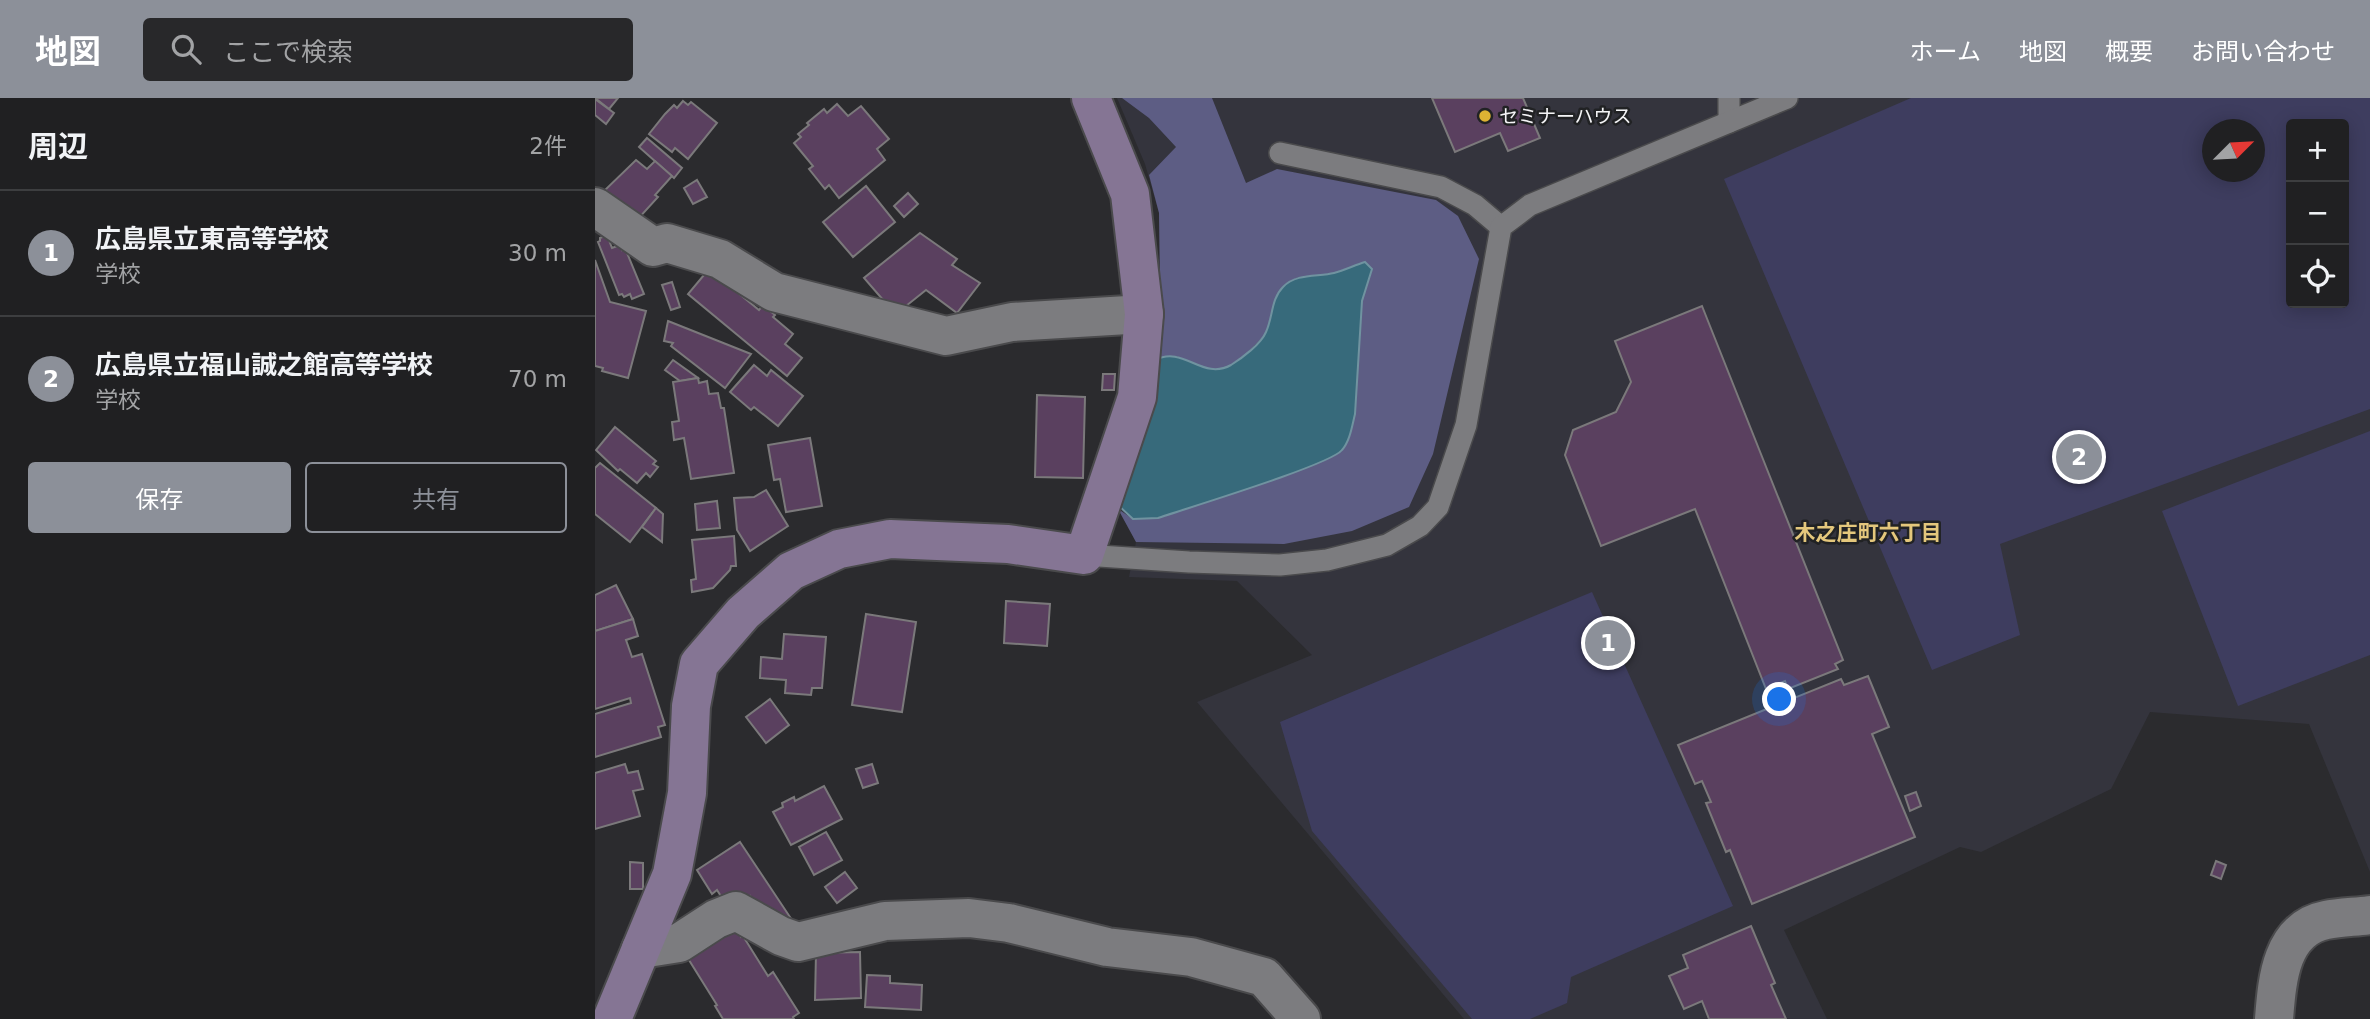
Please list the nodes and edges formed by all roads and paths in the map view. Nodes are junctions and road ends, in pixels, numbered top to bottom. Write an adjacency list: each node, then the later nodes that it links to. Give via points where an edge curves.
1 (1091, 98): 8 (street, via 1130,194)
2 (1728, 98): 4 (lane)
3 (1787, 98): 4 (lane)
4 (1729, 122): 7 (lane, via 1529,205)
5 (1280, 153): 7 (lane, via 1441,187 1475,205)
6 (595, 207): 8 (street, via 653,247 667,243 720,259 774,292 946,336 1012,322)
7 (1501, 227): 9 (lane, via 1466,425 1438,507 1420,526 1387,545 1280,565)
8 (1144, 314): 9 (street, via 1137,397)
9 (1084, 555): 11 (street, via 1008,544 890,539 839,549 791,571 699,664 691,706 687,793 672,874)
10 (2370, 915): 14 (street, via 2324,920 2304,928 2290,946 2278,975)
11 (641, 949): 12 (street); 13 (street, via 679,943 736,911 798,942 885,921 969,918 1107,947 1191,957 1264,977)
12 (612, 1019)
13 (1301, 1019)
14 (2274, 1019)

